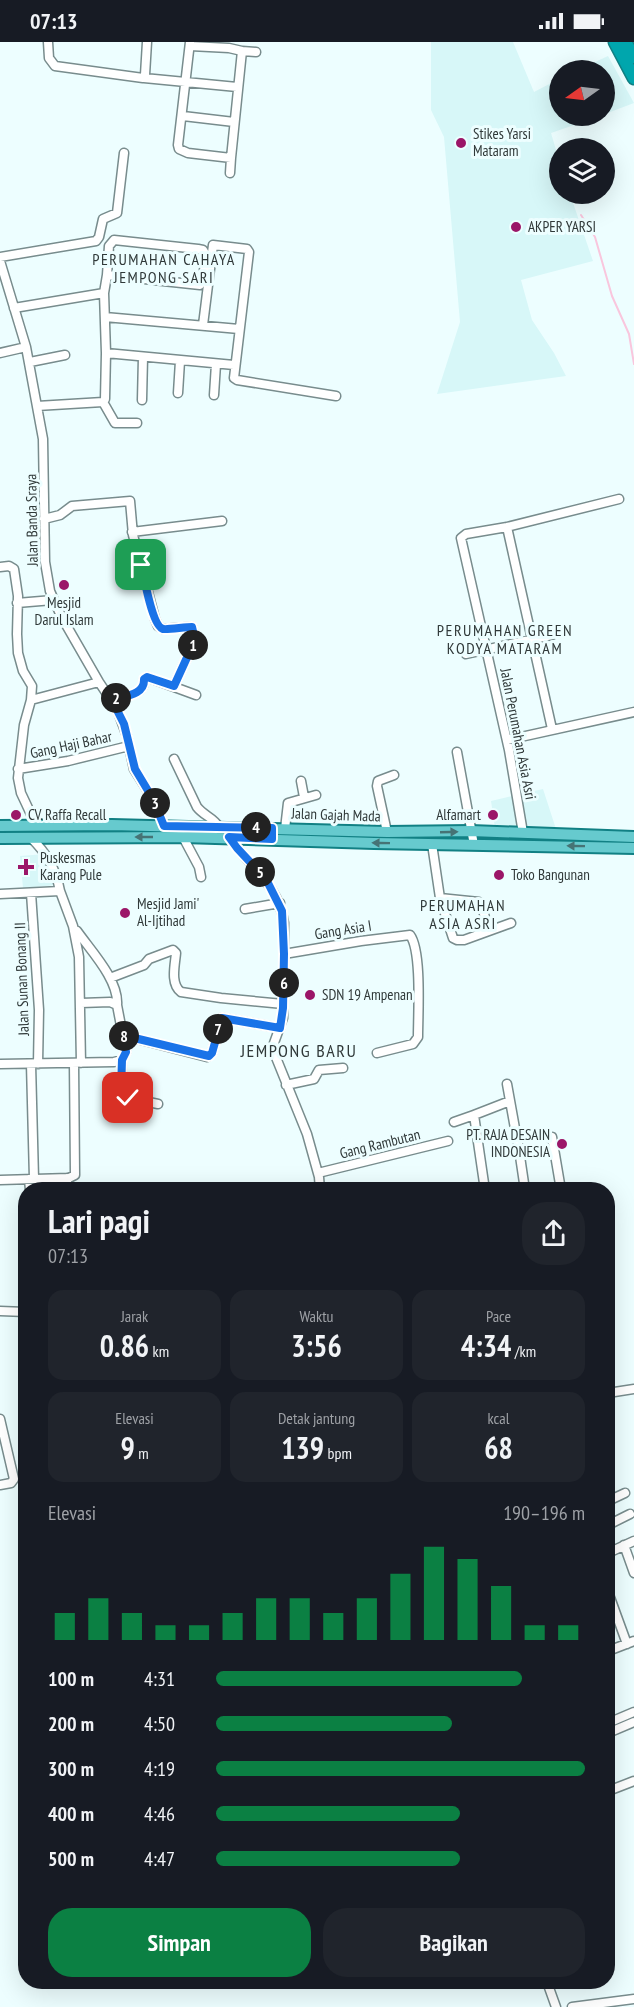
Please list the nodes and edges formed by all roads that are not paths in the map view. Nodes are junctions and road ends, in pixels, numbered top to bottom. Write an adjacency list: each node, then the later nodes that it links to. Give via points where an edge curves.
1 (48, 42): 9 (street, via 49,58 54,65)
2 (147, 42): 9 (street)
3 (615, 42): 10 (highway)
4 (626, 42): 8 (highway)
5 (190, 44): 6 (street); 11 (street)
6 (242, 51): 7 (street); 12 (street)
7 (256, 52)
8 (634, 57)
9 (144, 78): 11 (street)
10 (634, 78)
11 (186, 83): 12 (street); 13 (street)
12 (237, 87): 14 (street)
13 (183, 116): 14 (street); 16 (street, via 179,149)
14 (234, 122): 16 (street)
15 (124, 153): 18 (street, via 117,213 103,219 96,241)
16 (231, 158): 17 (street)
17 (230, 173)
18 (0, 259): 21 (street, Jalan Banda Sraya)
19 (107, 275): 19 (street, via 109,245 114,240 198,249 206,255 200,285); 20 (street)
20 (104, 293): 21 (street); 22 (street)
21 (14, 308): 25 (street, Jalan Banda Sraya)
22 (105, 317): 23 (street); 27 (street)
23 (203, 325): 24 (street); 24 (street, via 216,244 249,250)
24 (239, 329): 33 (street)
25 (26, 347): 26 (street); 31 (street, Jalan Banda Sraya)
26 (0, 353)
27 (106, 353): 29 (street); 38 (street)
28 (65, 355): 31 (street)
29 (143, 357): 30 (street); 37 (street)
30 (180, 360): 32 (street); 34 (street)
31 (30, 362): 39 (street, Jalan Banda Sraya)
32 (216, 364): 33 (street); 35 (street)
33 (234, 365): 36 (street, via 237,380)
34 (178, 393)
35 (214, 396)
36 (336, 396)
37 (142, 400)
38 (102, 401): 39 (street); 40 (street, via 115,423)
39 (37, 406): 42 (street, Jalan Banda Sraya, via 44,455)
40 (137, 423)
41 (619, 499): 44 (street)
42 (44, 519): 45 (street, via 60,515 72,506 128,500); 47 (street, Jalan Banda Sraya, via 47,582)
43 (222, 522): 45 (street)
44 (507, 527): 50 (street, Jalan Perumahan Asia Asri); 51 (street, Jalan Perumahan Asia Asri, via 463,535)
45 (132, 532): 54 (street, via 159,626 194,630 195,640)
46 (0, 567): 48 (street, via 14,569)
47 (53, 600): 48 (street); 53 (street, Jalan Banda Sraya)
48 (18, 603): 56 (street, via 18,653 32,685)
49 (552, 635): 50 (street)
50 (531, 640): 51 (street); 59 (street, Jalan Perumahan Asia Asri)
51 (487, 649): 52 (street); 60 (street, Jalan Perumahan Asia Asri)
52 (466, 654)
53 (99, 682): 56 (street); 57 (street, Jalan Banda Sraya)
54 (176, 682): 55 (street); 57 (street, via 147,677 141,691)
55 (196, 695)
56 (32, 700): 64 (street)
57 (112, 700): 61 (street, Jalan Banda Sraya)
58 (634, 712): 59 (street)
59 (552, 729): 60 (street)
60 (507, 740): 78 (street, Jalan Perumahan Asia Asri)
61 (129, 746): 64 (street, Gang Haji Bahar); 71 (street, Jalan Banda Sraya, via 135,769)
62 (457, 752): 75 (street)
63 (174, 759): 72 (street, via 197,807)
64 (18, 769): 69 (street, via 21,793)
65 (394, 775): 76 (street, via 377,786)
66 (301, 781): 68 (street)
67 (316, 795): 68 (street)
68 (304, 797): 73 (street, via 288,803)
69 (36, 825): 70 (main road, Jalan Gajah Mada); 74 (main road, Jalan Gajah Mada)
70 (0, 826)
71 (164, 826): 72 (main road, Jalan Gajah Mada); 74 (main road, Jalan Gajah Mada)
72 (219, 827): 77 (main road, Jalan Gajah Mada)
73 (285, 828): 76 (main road, Jalan Gajah Mada); 77 (main road, Jalan Gajah Mada)
74 (112, 830): 79 (main road, Jalan Gajah Mada, one-way to 74); 83 (main road, Jalan Gajah Mada)
75 (471, 831): 76 (main road, Jalan Gajah Mada, one-way to 75); 78 (main road, Jalan Gajah Mada); 85 (street)
76 (387, 832)
77 (272, 833): 80 (main road, Jalan Gajah Mada); 84 (main road, Jalan Gajah Mada, one-way to 77)
78 (523, 833): 81 (main road, Jalan Gajah Mada)
79 (183, 837): 80 (main road, Jalan Gajah Mada); 87 (street)
80 (229, 837): 92 (street, via 266,879)
81 (634, 837)
82 (0, 838): 83 (main road, Jalan Gajah Mada)
83 (31, 838): 88 (street, via 49,858)
84 (432, 844): 85 (main road, Jalan Gajah Mada); 91 (street)
85 (474, 845): 86 (main road, Jalan Gajah Mada, one-way to 85)
86 (634, 848)
87 (201, 877)
88 (60, 891): 89 (street); 95 (street)
89 (31, 893): 90 (street); 108 (street, Jalan Sunan Bonang II, via 39,1010)
90 (0, 894)
91 (440, 898): 96 (street, via 480,902); 96 (street, via 456,940)
92 (280, 903): 93 (street); 97 (street)
93 (245, 909)
94 (511, 923): 96 (street)
95 (73, 926): 98 (street); 99 (street)
96 (488, 931)
97 (284, 954): 100 (street); 104 (street, Gang Asia I, via 410,935 417,967 418,1037 413,1044)
98 (110, 978): 100 (street, via 173,950 174,983 181,992); 101 (street)
99 (81, 1003): 101 (street); 106 (street)
100 (283, 1004): 102 (street)
101 (117, 1005): 103 (street)
102 (280, 1028): 103 (street, via 222,1018 212,1053 207,1057); 111 (street, via 274,1049)
103 (122, 1035): 105 (street, via 126,1052)
104 (377, 1053)
105 (118, 1061): 106 (street); 113 (street, via 125,1097)
106 (78, 1063): 108 (street); 119 (street, via 76,1170)
107 (0, 1064): 108 (street)
108 (35, 1064): 120 (street, Jalan Sunan Bonang II)
109 (343, 1068): 111 (street, via 319,1070 314,1079)
110 (507, 1084): 112 (street)
111 (286, 1085): 118 (street)
112 (510, 1101): 114 (street); 116 (street)
113 (158, 1104)
114 (474, 1115): 115 (street); 125 (street)
115 (454, 1122)
116 (517, 1136): 126 (street); 127 (street, via 552,1137)
117 (448, 1141): 118 (street, Gang Rambutan)
118 (318, 1173): 124 (street)
119 (66, 1178): 120 (street); 123 (street)
120 (32, 1179): 121 (street); 122 (street, Jalan Sunan Bonang II)
121 (0, 1180)
122 (31, 1182)
123 (66, 1182)
124 (319, 1182)
125 (484, 1182)
126 (524, 1182)
127 (560, 1182)
128 (0, 1311): 129 (street)
129 (18, 1312)
130 (634, 1389): 131 (street)
131 (615, 1392)
132 (0, 1419): 133 (street, via 14,1477 13,1482)
133 (0, 1485)
134 (625, 1493): 135 (street)
135 (615, 1498)
136 (630, 1514): 137 (street)
137 (615, 1522)
138 (634, 1541): 139 (street)
139 (624, 1545): 140 (street); 141 (street)
140 (615, 1550)
141 (634, 1573)
142 (615, 1608): 143 (street)
143 (630, 1642): 144 (street)
144 (615, 1648)
145 (634, 1712): 146 (street)
146 (615, 1720)
147 (634, 1722): 148 (street)
148 (615, 1730)
149 (634, 1781): 150 (street)
150 (615, 1788)
151 (550, 1989): 153 (street)
152 (634, 1999): 154 (street)
153 (556, 2007)
154 (572, 2007)

